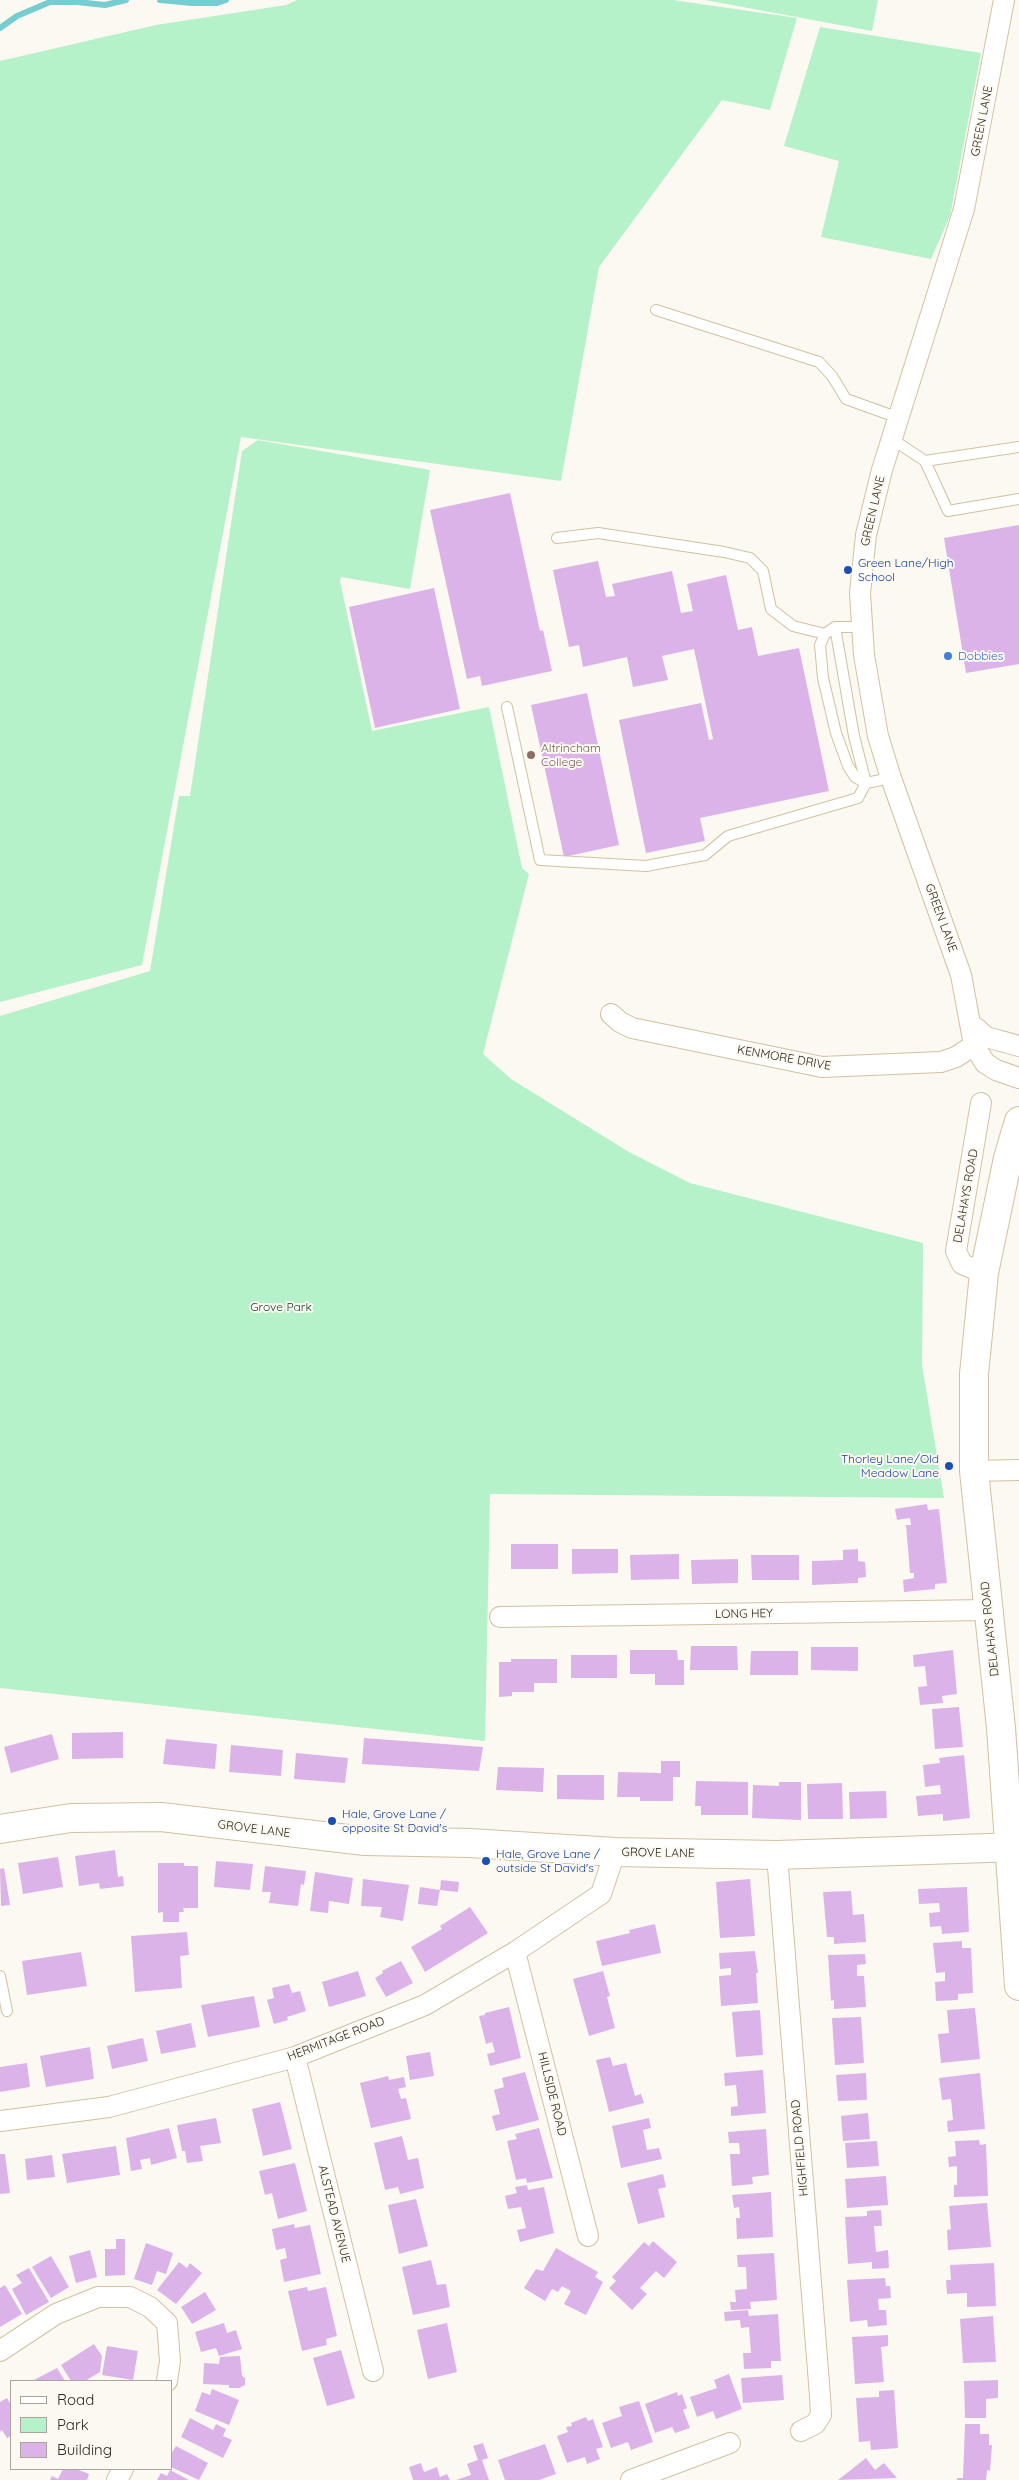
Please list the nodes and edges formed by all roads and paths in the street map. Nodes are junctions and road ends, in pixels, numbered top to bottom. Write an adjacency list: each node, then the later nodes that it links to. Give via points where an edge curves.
1 (1004, 0): 3 (street, GREEN LANE, via 960,229)
2 (656, 310): 3 (lane, via 819,362 846,399)
3 (899, 418): 4 (street, GREEN LANE)
4 (892, 438): 6 (lane); 10 (street, GREEN LANE, via 866,535 860,593)
5 (1019, 447): 6 (lane)
6 (925, 461): 7 (lane, via 948,512)
7 (1019, 499)
8 (557, 538): 11 (lane, via 598,533 750,558 762,571 771,609 793,626)
9 (835, 627): 10 (lane); 11 (lane); 14 (lane, via 854,736)
10 (862, 627): 13 (street, GREEN LANE, via 872,706)
11 (825, 634): 14 (lane, via 820,646 820,663 836,733 848,766 855,777)
12 (507, 707): 14 (lane, via 540,860 646,866 705,855 728,836 858,798)
13 (891, 778): 14 (lane); 16 (street, GREEN LANE, via 961,975 969,1022)
14 (866, 783)
15 (611, 1014): 16 (street, KENMORE DRIVE, via 632,1028 822,1067 941,1062 956,1057)
16 (980, 1041): 17 (street); 18 (street, GREEN LANE, via 985,1063)
17 (1019, 1046)
18 (1019, 1078)
19 (981, 1103): 21 (street, DELAHAYS ROAD, via 956,1251 962,1264)
20 (1019, 1121): 21 (street, DELAHAYS ROAD)
21 (984, 1273): 23 (street, DELAHAYS ROAD, via 974,1374)
22 (1019, 1470): 23 (street)
23 (974, 1471): 24 (street, DELAHAYS ROAD)
24 (988, 1610): 25 (street, LONG HEY); 27 (street, DELAHAYS ROAD)
25 (500, 1617)
26 (0, 1829): 28 (street, GROVE LANE, via 71,1818 161,1817 365,1841 469,1843)
27 (1014, 1848): 29 (street, GROVE LANE); 32 (street, DELAHAYS ROAD)
28 (615, 1852): 29 (street, GROVE LANE); 30 (street, HERMITAGE ROAD, via 601,1894)
29 (777, 1855): 40 (street, HIGHFIELD ROAD, via 821,2415 815,2424)
30 (515, 1952): 34 (street, HERMITAGE ROAD, via 425,2005); 36 (street, HILLSIDE ROAD)
31 (0, 1976): 33 (lane)
32 (1019, 1986)
33 (7, 2011)
34 (296, 2057): 35 (street, HERMITAGE ROAD, via 109,2107); 38 (street, ALSTEAD AVENUE)
35 (0, 2121)
36 (588, 2236)
37 (0, 2351): 39 (street, via 56,2314 98,2297 130,2297 167,2323 170,2361)
38 (373, 2371)
39 (167, 2380)
40 (801, 2431)
41 (730, 2443): 42 (street)
42 (631, 2480)

